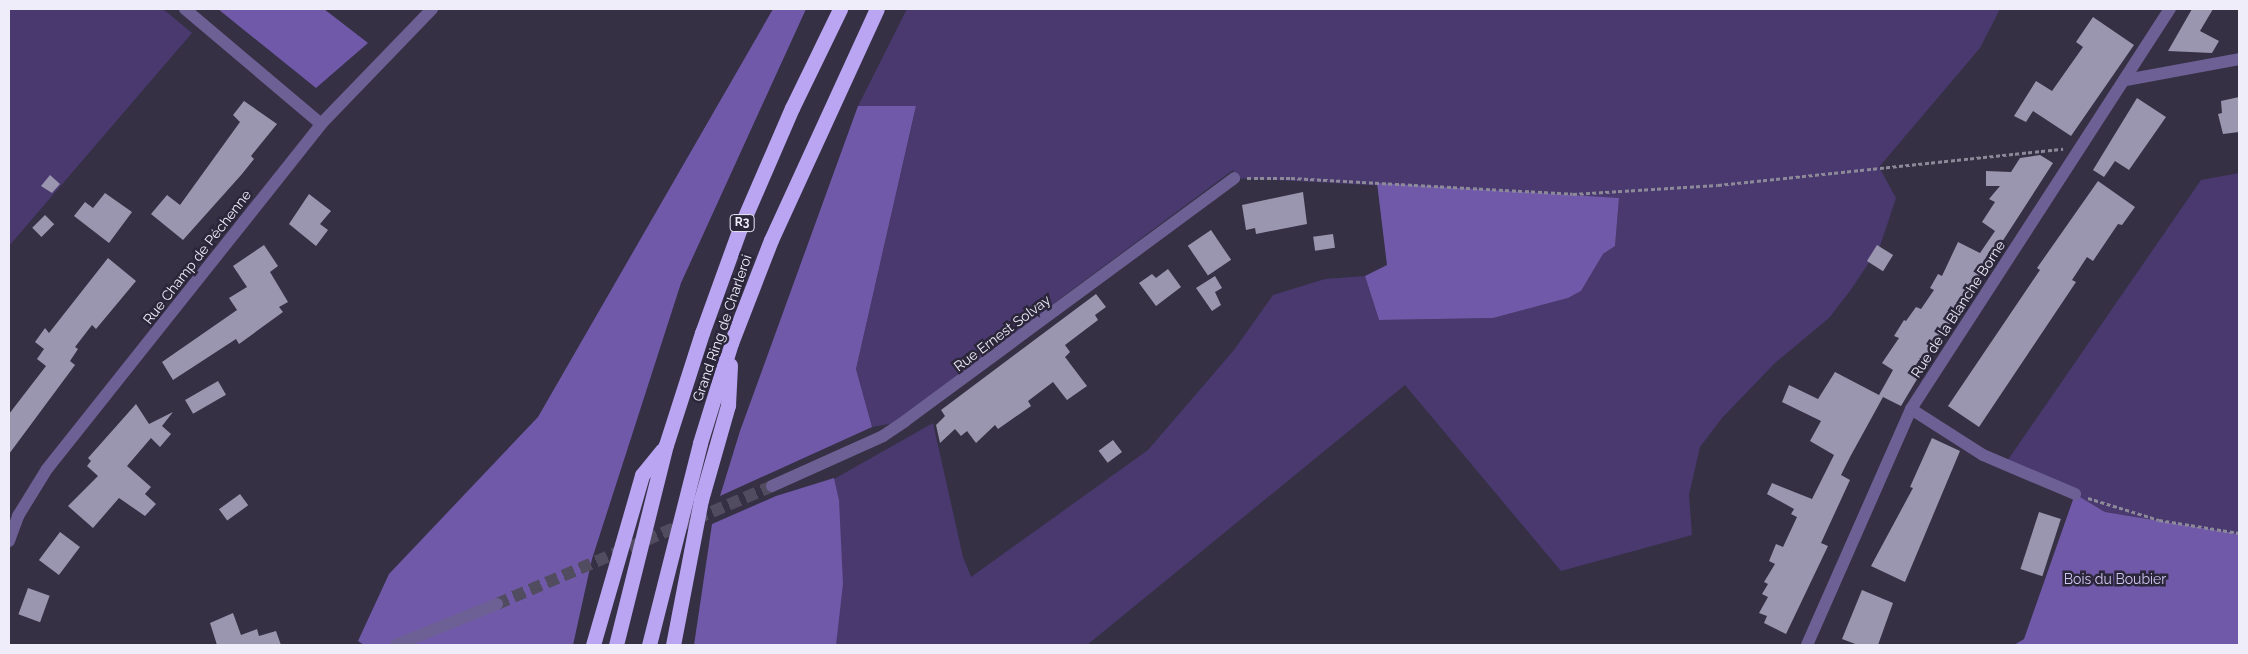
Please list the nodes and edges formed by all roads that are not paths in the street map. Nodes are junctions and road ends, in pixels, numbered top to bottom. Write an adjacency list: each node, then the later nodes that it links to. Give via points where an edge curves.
1 (185, 9): 8 (street)
2 (432, 9): 8 (street, Rue Champ de Péchenne)
3 (840, 9): 12 (highway, Grand Ring de Charleroi / R3, via 792,108 740,228)
4 (877, 9): 10 (highway, Grand Ring de Charleroi / R3, via 771,240)
5 (2170, 9): 7 (street, Rue de la Blanche Borne)
6 (2239, 59): 7 (street)
7 (2126, 80): 11 (street, Rue de la Blanche Borne)
8 (321, 124): 15 (street, Rue Champ de Péchenne, via 47,469 18,516)
9 (1234, 178): 13 (street, Rue Ernest Solvay, via 905,422 883,436)
10 (731, 343): 20 (highway, Grand Ring de Charleroi / R3, via 700,443); 21 (highway, via 728,405 701,500)
11 (1911, 409): 14 (street, via 1983,455); 22 (street, Rue de la Blanche Borne)
12 (666, 445): 18 (highway, via 642,475); 19 (highway, Grand Ring de Charleroi / R3)
13 (772, 486)
14 (2075, 494)
15 (9, 541)
16 (497, 604): 17 (street)
17 (396, 645)
18 (592, 645)
19 (616, 645)
20 (650, 645)
21 (673, 645)
22 (1807, 645)

